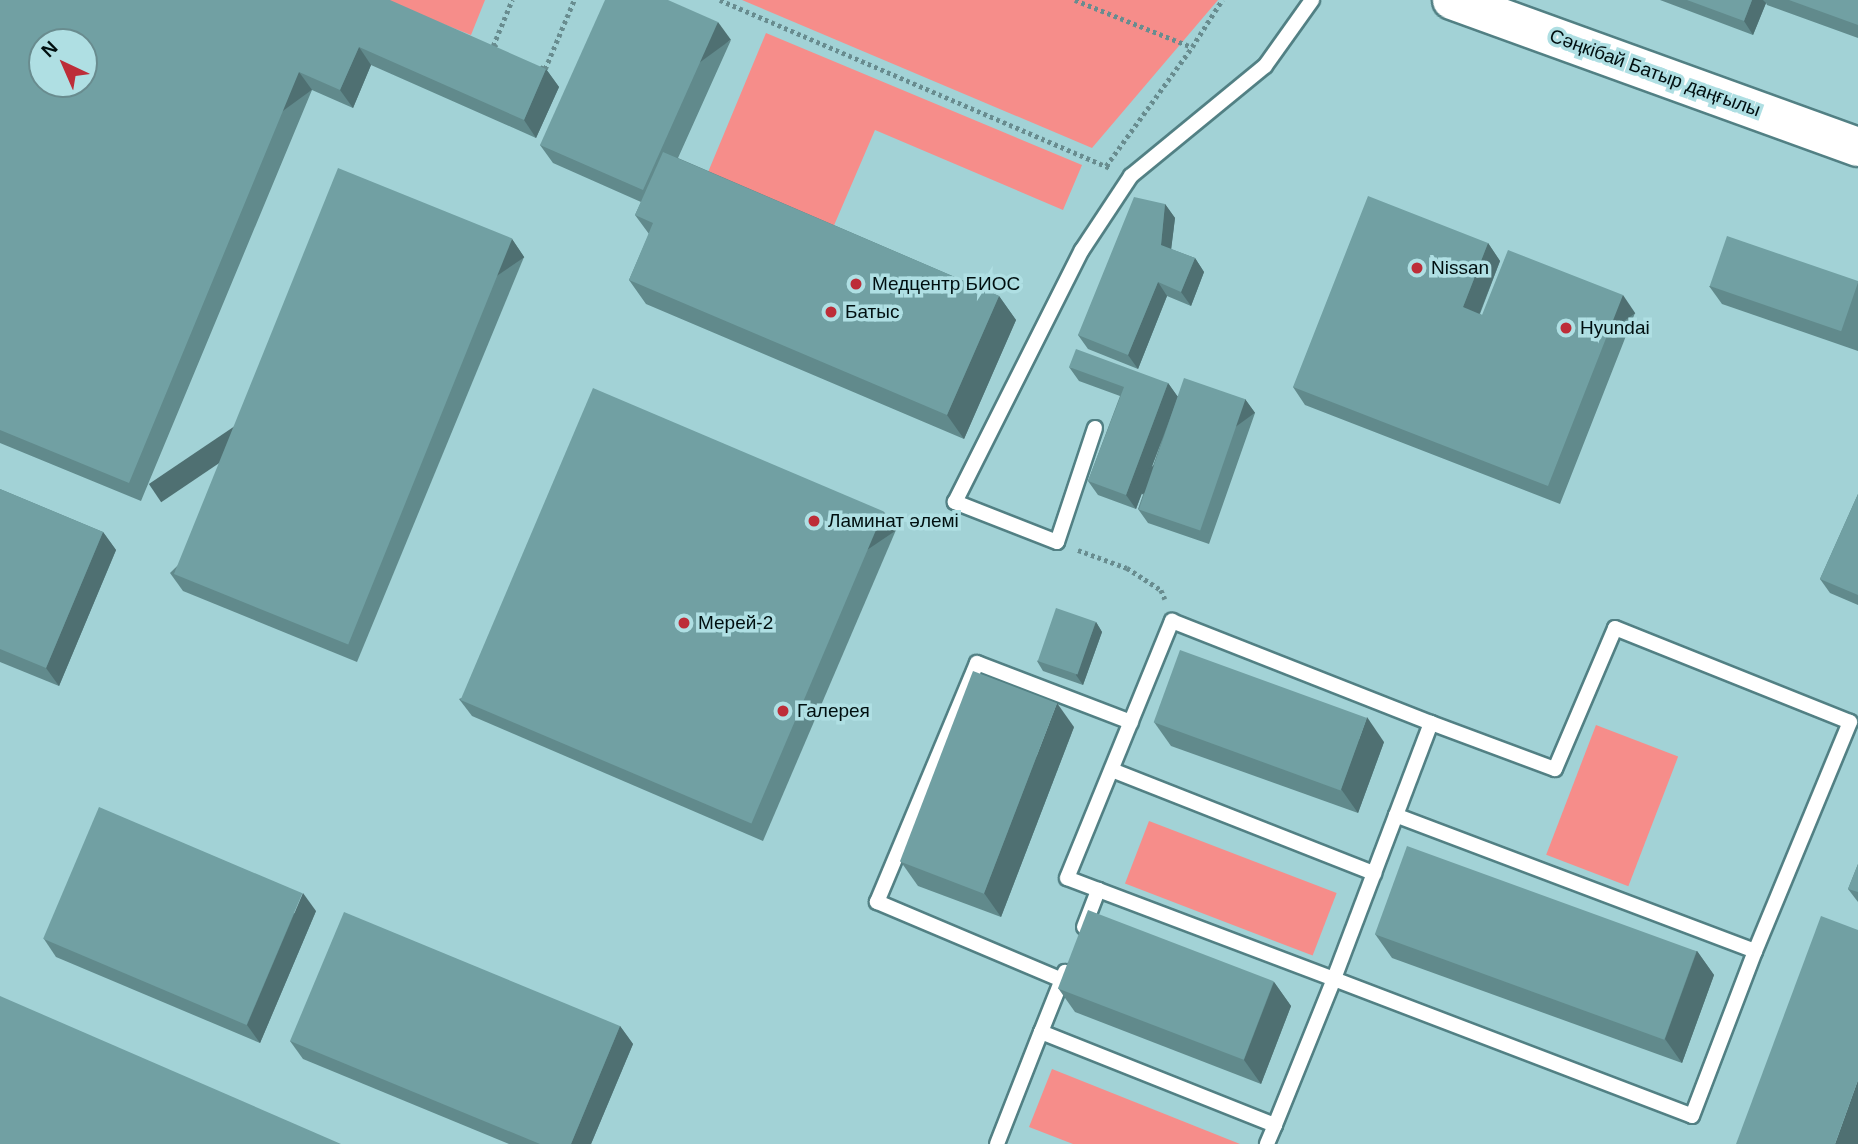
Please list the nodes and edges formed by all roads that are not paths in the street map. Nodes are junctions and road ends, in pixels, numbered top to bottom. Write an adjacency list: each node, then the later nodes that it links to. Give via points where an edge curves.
1 (1312, 0): 4 (lane, via 1265,66 1131,176 1082,250 955,502 1057,542)
2 (1452, 0): 3 (main road, Сәңкібай Батыр даңғылы)
3 (1858, 147)
4 (1095, 428)
5 (1131, 723): 6 (lane, via 1172,621); 8 (lane); 14 (lane, via 977,663 877,902)
6 (1431, 723): 7 (lane, via 1555,769 1615,628); 9 (lane)
7 (1854, 724): 12 (lane)
8 (1112, 770): 10 (lane); 11 (lane, via 1067,878)
9 (1396, 815): 10 (lane); 12 (lane)
10 (1374, 873): 13 (lane)
11 (1098, 890): 13 (lane); 14 (lane)
12 (1755, 951): 13 (lane, via 1692,1116)
13 (1334, 979): 16 (lane)
14 (1062, 980): 15 (lane)
15 (1041, 1032): 16 (lane); 17 (lane)
16 (1275, 1125): 18 (lane)
17 (999, 1143)
18 (1267, 1144)

